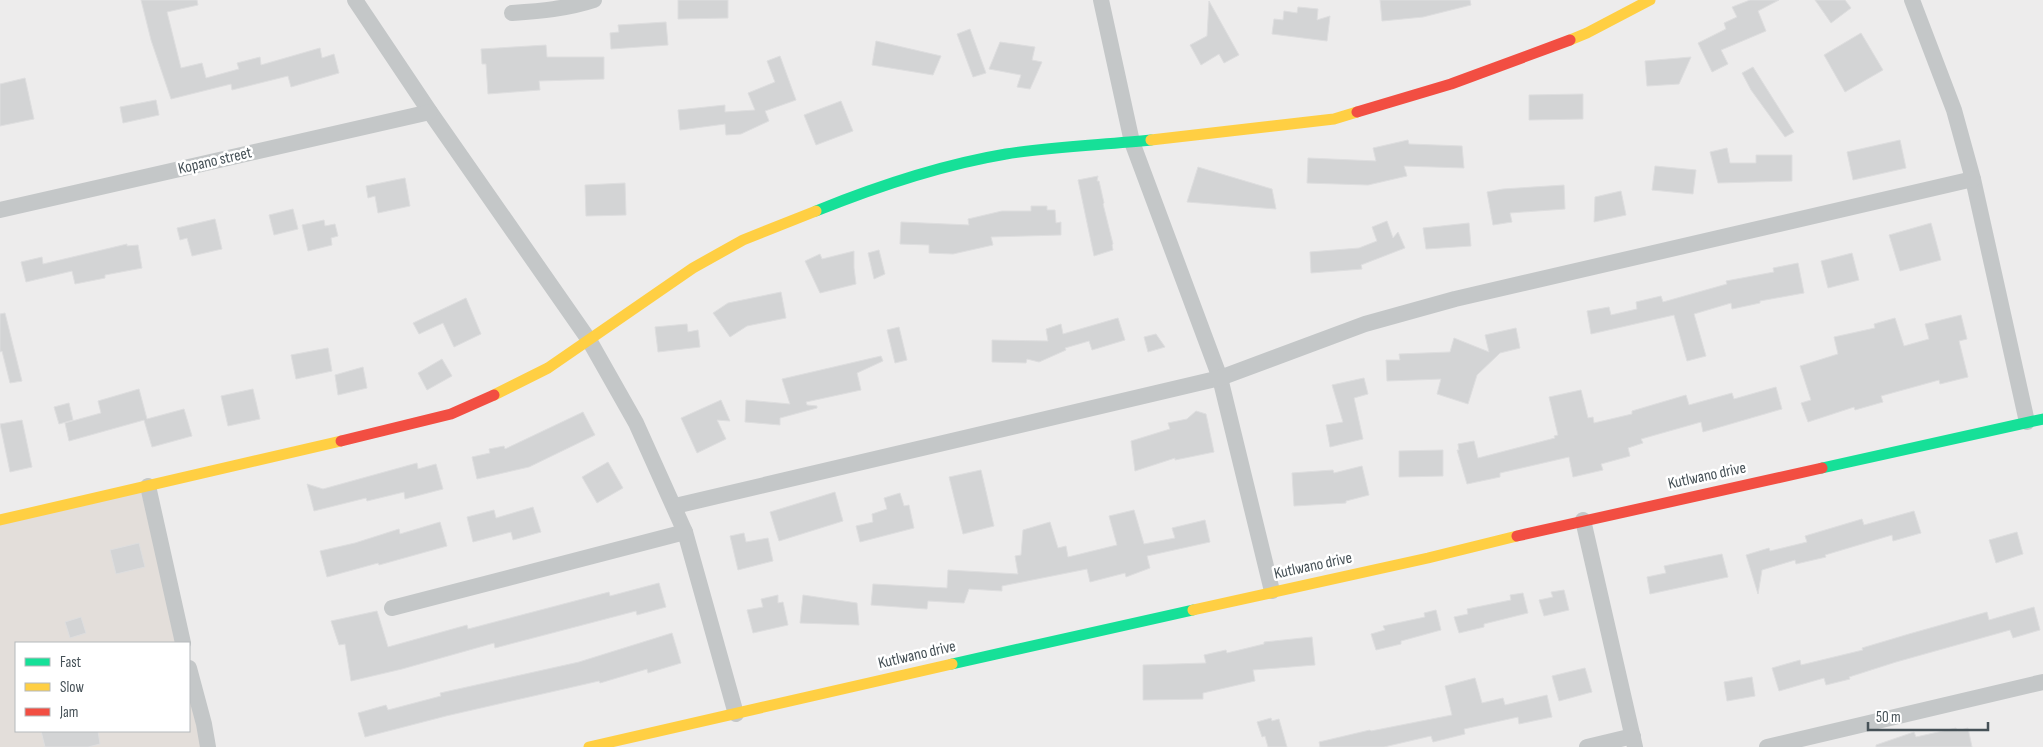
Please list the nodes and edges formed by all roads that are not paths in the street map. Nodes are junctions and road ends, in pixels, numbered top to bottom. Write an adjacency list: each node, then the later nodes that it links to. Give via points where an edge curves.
1 (355, 0): 7 (street)
2 (594, 0): 6 (street, via 544,11)
3 (1101, 0): 8 (street)
4 (1650, 0): 8 (street, via 1587,33 1522,59 1334,119)
5 (1912, 0): 9 (street, via 1954,110)
6 (512, 13)
7 (430, 112): 10 (street, Kopano street); 11 (street)
8 (1132, 142): 11 (street, via 1008,154 928,171 867,190 743,240 693,268); 12 (street)
9 (1973, 179): 12 (street, via 1455,299 1365,324); 14 (street)
10 (0, 210)
11 (589, 340): 15 (street, via 548,368 478,404 451,414); 16 (street, via 636,423)
12 (1220, 378): 16 (street); 20 (street)
13 (2043, 418): 14 (street, Kutlwano drive)
14 (2027, 422): 18 (street, Kutlwano drive)
15 (148, 486): 17 (street); 22 (street)
16 (674, 506): 19 (street)
17 (0, 520)
18 (1583, 520): 20 (street, Kutlwano drive, via 1428,558); 26 (street)
19 (685, 532): 21 (street); 25 (street)
20 (1272, 591): 25 (street, Kutlwano drive)
21 (392, 608)
22 (183, 642)
23 (190, 672): 27 (street)
24 (2043, 682): 30 (street)
25 (736, 714): 28 (street, Kutlwano drive)
26 (1634, 742): 29 (street)
27 (208, 747)
28 (590, 747)
29 (1587, 747)
30 (1767, 747)

